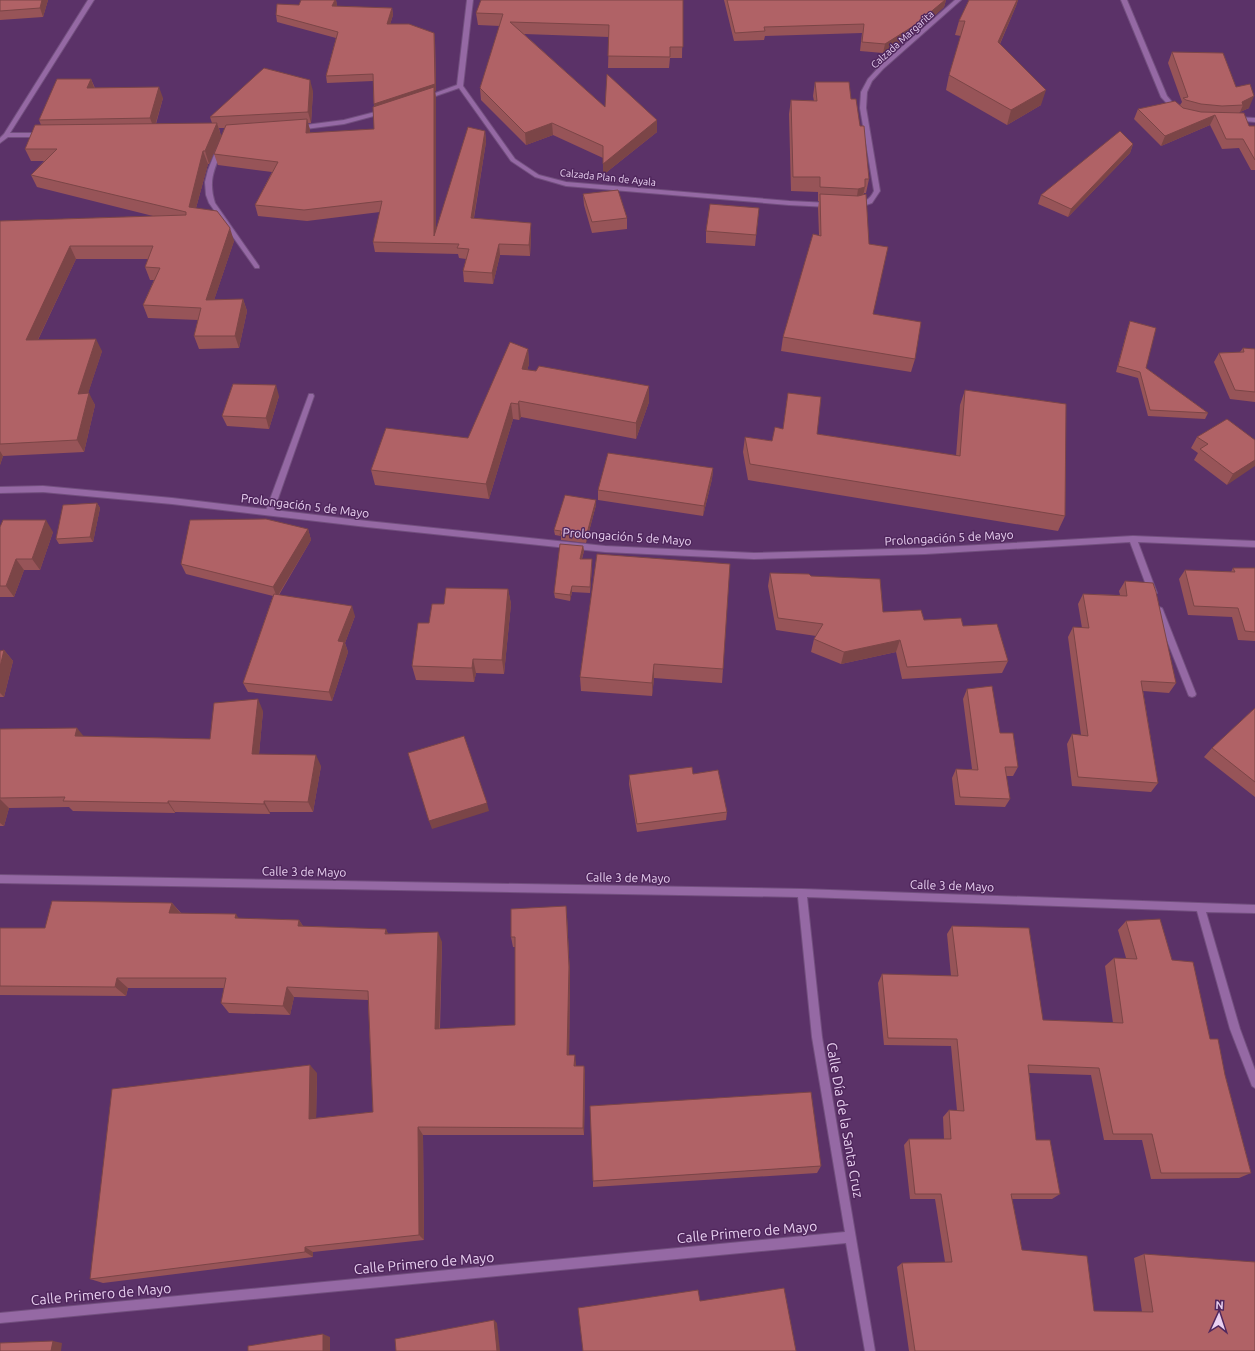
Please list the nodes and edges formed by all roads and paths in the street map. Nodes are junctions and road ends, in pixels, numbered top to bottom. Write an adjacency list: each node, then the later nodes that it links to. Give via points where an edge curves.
1 (91, 0): 12 (street)
2 (470, 0): 5 (street)
3 (958, 0): 17 (street, Calzada Margarita, via 870,80 864,92 863,108 877,191 873,200 867,204)
4 (1124, 0): 8 (street, via 1164,97)
5 (460, 86): 6 (street); 16 (street, Calzada Plan de Ayala, via 513,160 537,176 566,184)
6 (417, 101)
7 (388, 110): 11 (street, via 344,122)
8 (1181, 115)
9 (1233, 119): 10 (street)
10 (1255, 120)
11 (292, 129)
12 (6, 135): 13 (street); 14 (street)
13 (45, 135)
14 (0, 140)
15 (220, 146): 18 (street, via 207,181 208,192 212,203)
16 (833, 206)
17 (848, 206)
18 (257, 267)
19 (311, 396): 21 (street)
20 (0, 490): 21 (street, Prolongación 5 de Mayo, via 43,489)
21 (268, 513): 22 (street, Prolongación 5 de Mayo, via 605,549 754,556 925,551)
22 (1133, 539): 23 (street, Prolongación 5 de Mayo); 24 (street)
23 (1255, 544)
24 (1192, 694)
25 (0, 879): 26 (street, Calle 3 de Mayo)
26 (802, 893): 27 (street, Calle 3 de Mayo); 30 (street, Calle Día de la Santa Cruz, via 816,1037)
27 (1200, 906): 28 (street, Calle 3 de Mayo); 29 (street, via 1235,1029)
28 (1255, 909)
29 (1255, 1083)
30 (851, 1237): 31 (street, Calle Primero de Mayo); 32 (street, Calle Día de la Santa Cruz)
31 (0, 1318)
32 (870, 1351)

